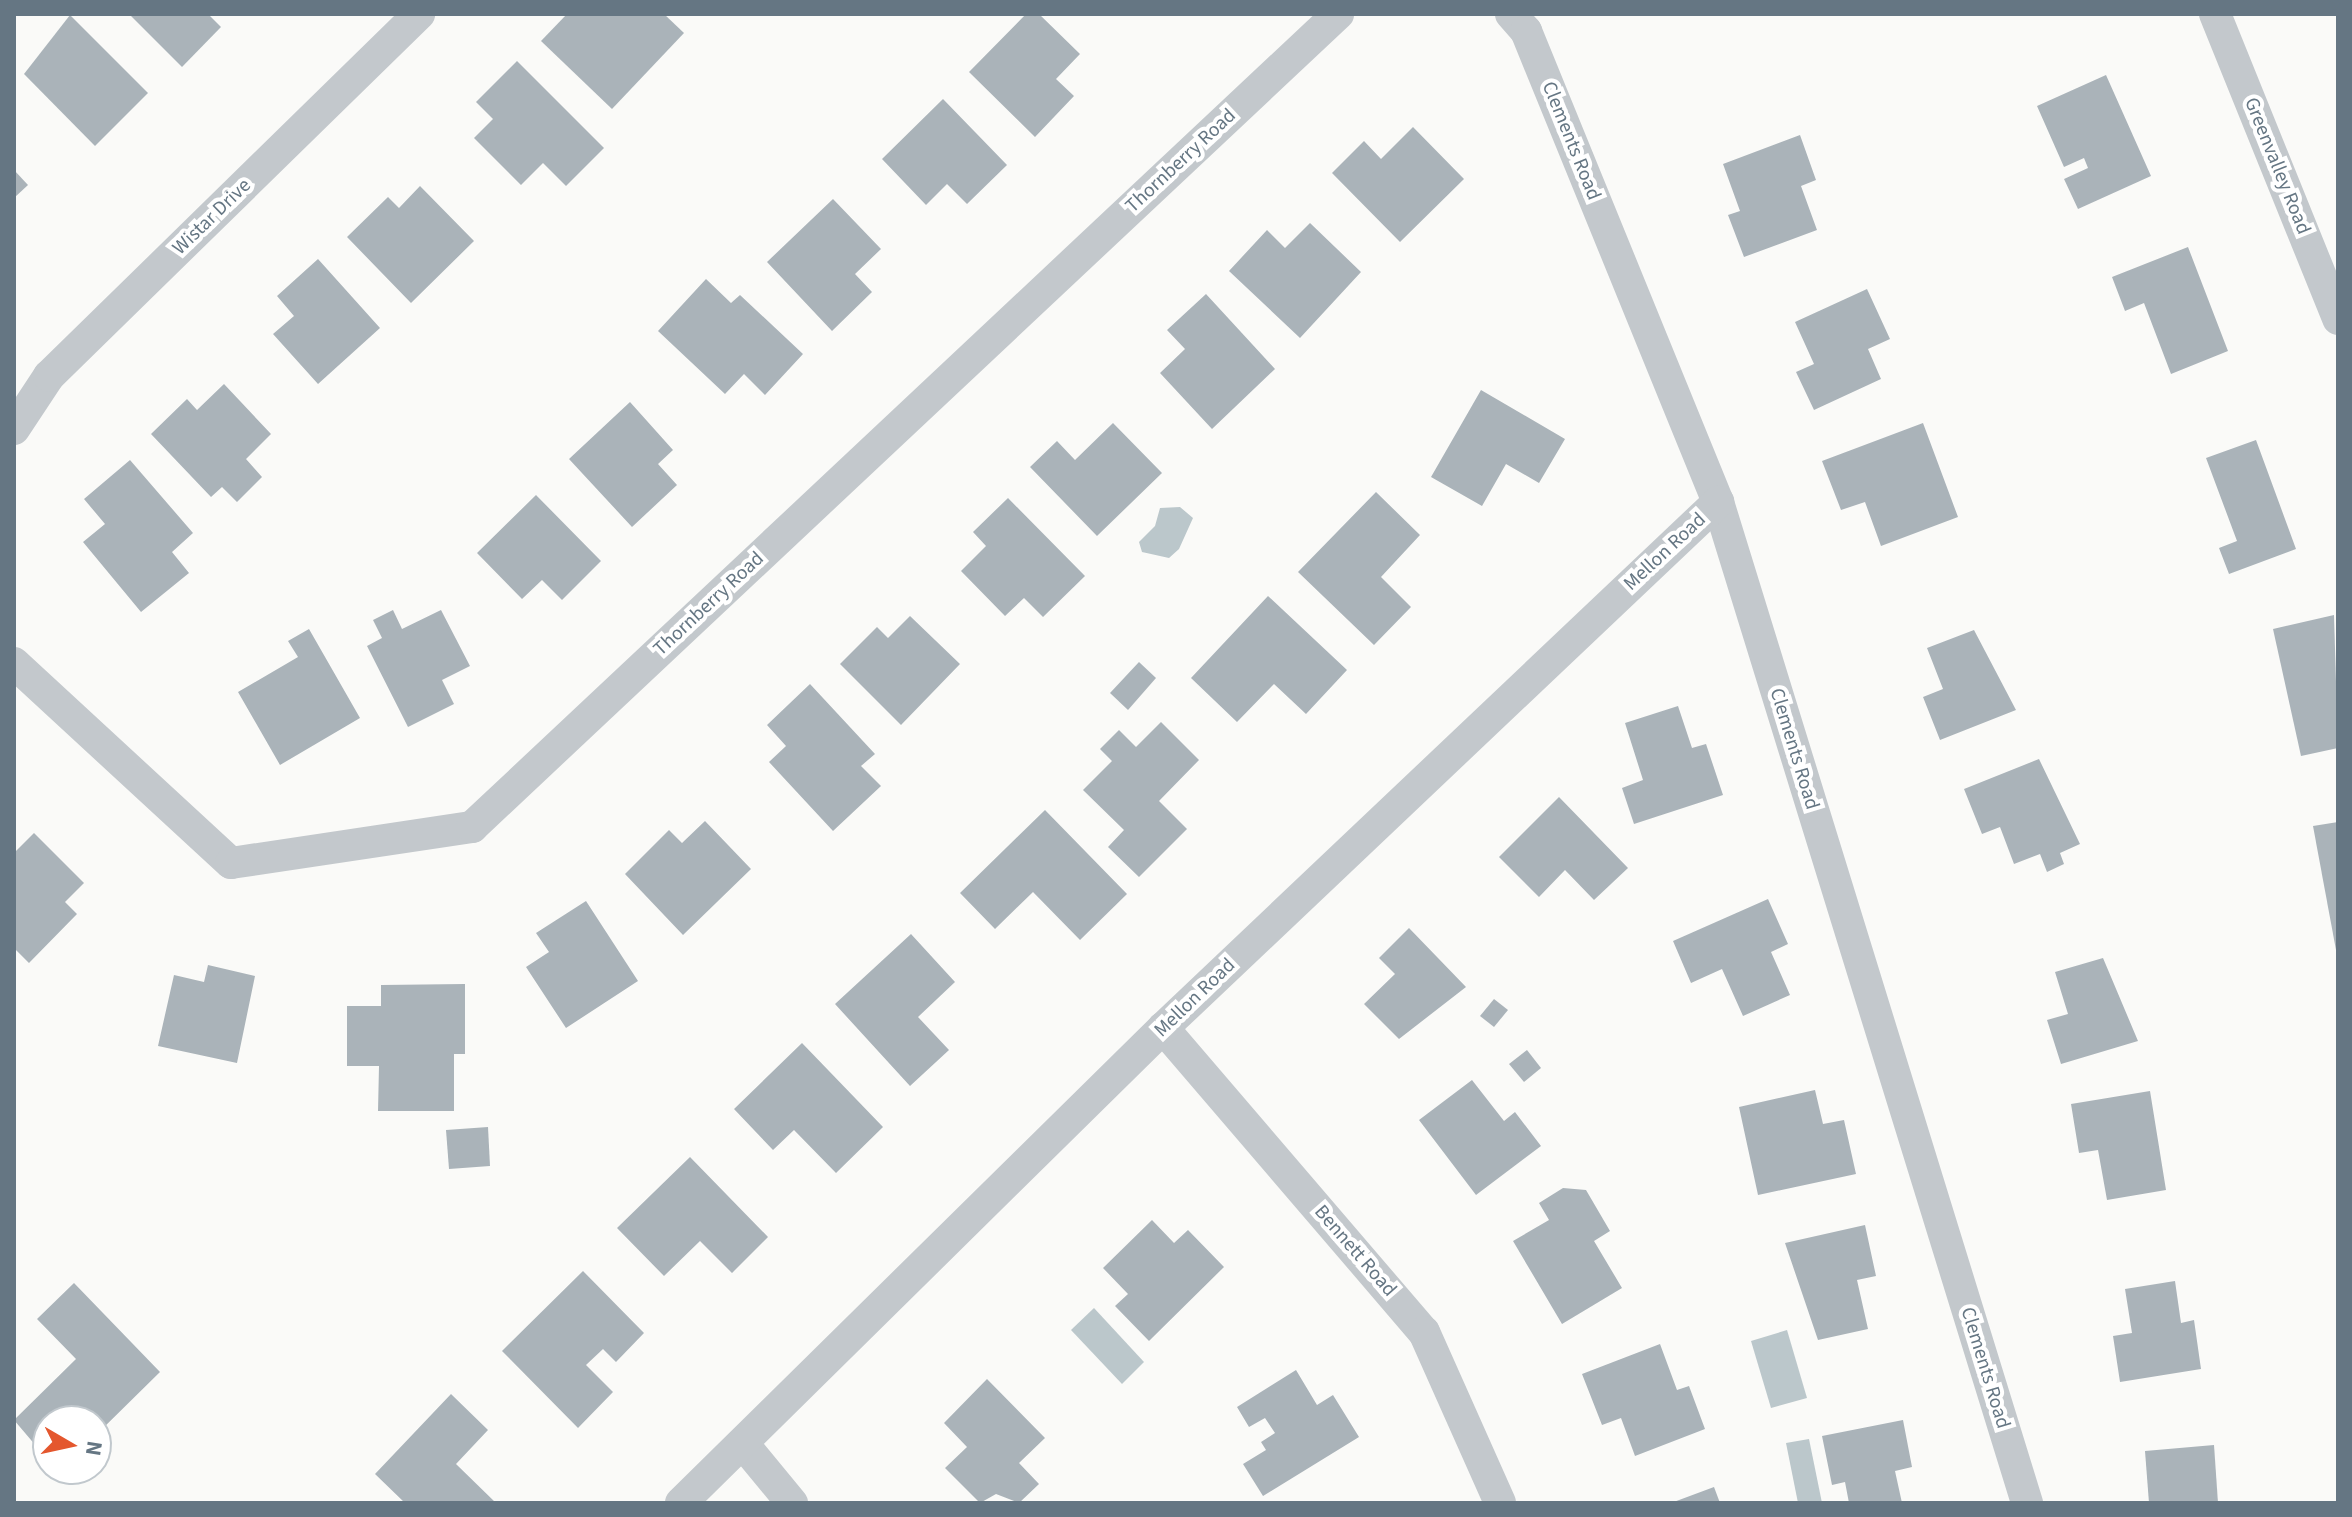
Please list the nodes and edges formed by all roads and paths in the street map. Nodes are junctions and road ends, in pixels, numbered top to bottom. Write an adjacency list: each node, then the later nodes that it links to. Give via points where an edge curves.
1 (419, 14): 6 (street, Wistar Drive, via 49,376)
2 (1338, 14): 8 (street, Thornberry Road, via 472,827 231,863)
3 (1511, 14): 7 (street, Clements Road, via 1526,31)
4 (2215, 14): 5 (street, Greenvalley Road)
5 (2338, 319)
6 (14, 429)
7 (1718, 502): 9 (street, Mellon Road); 14 (street, Clements Road)
8 (14, 663)
9 (1163, 1028): 10 (street, Mellon Road); 13 (street, Bennett Road, via 1424,1332)
10 (745, 1446): 11 (street, Mellon Road); 12 (street)
11 (681, 1503)
12 (792, 1503)
13 (1500, 1503)
14 (2027, 1503)

